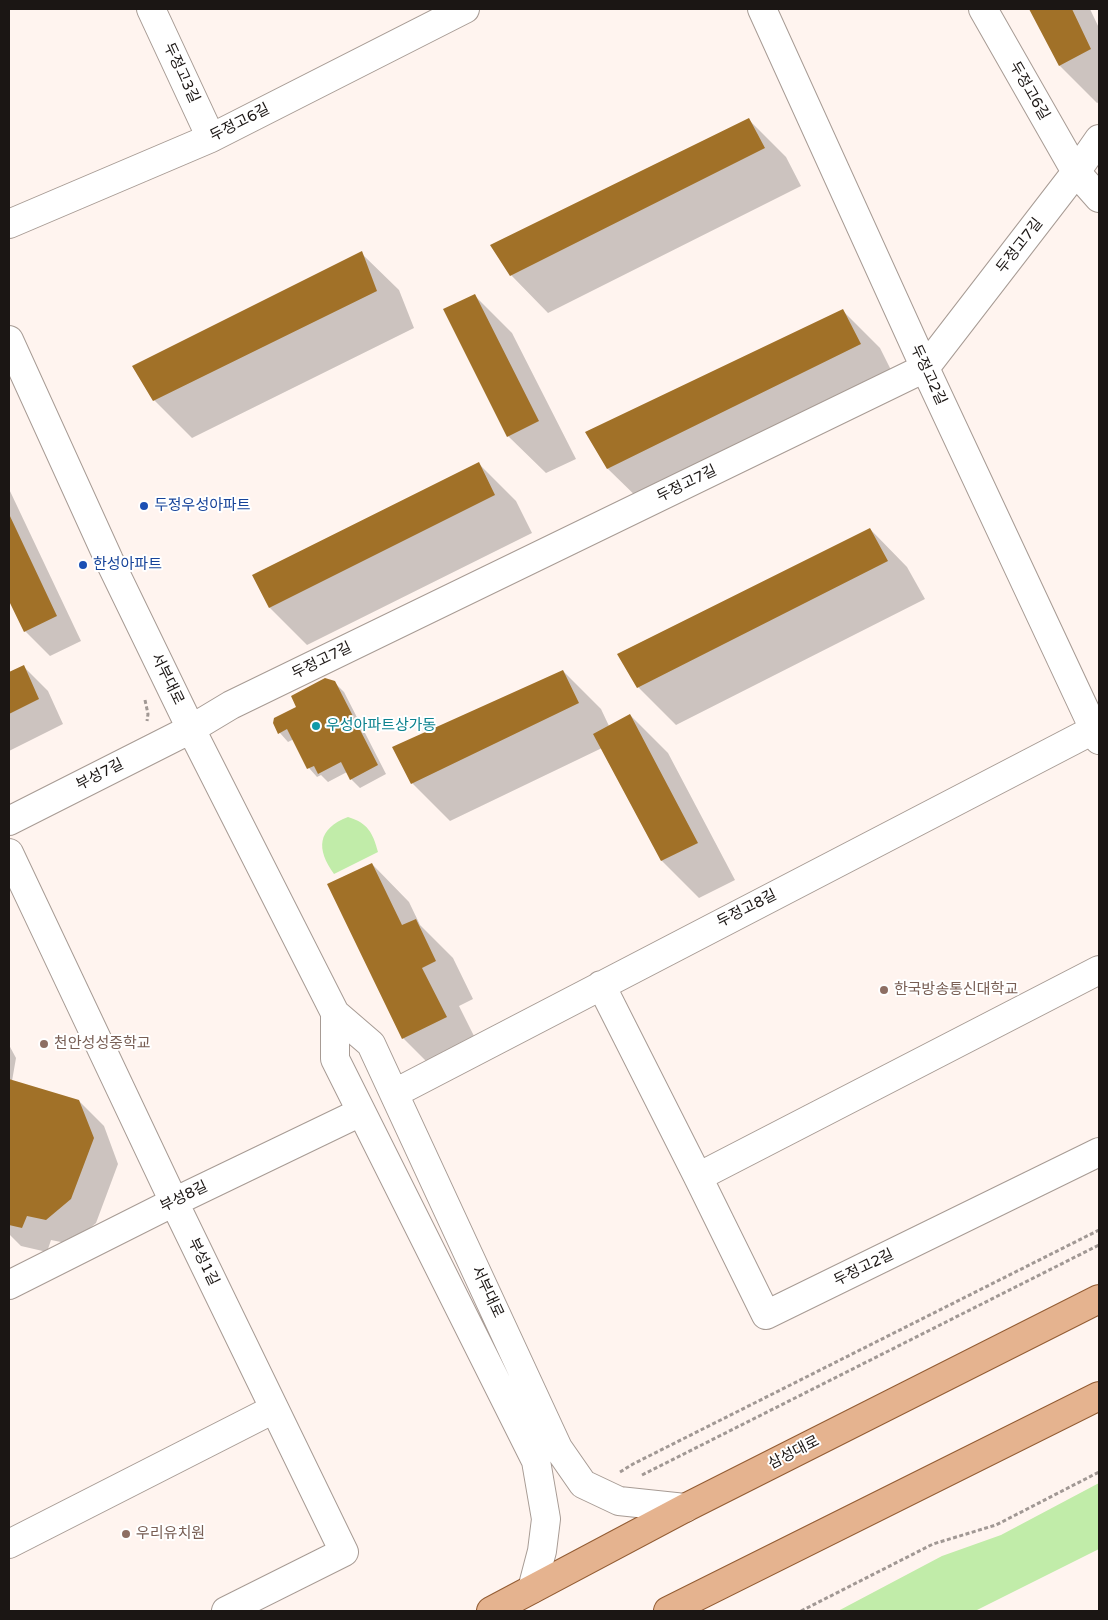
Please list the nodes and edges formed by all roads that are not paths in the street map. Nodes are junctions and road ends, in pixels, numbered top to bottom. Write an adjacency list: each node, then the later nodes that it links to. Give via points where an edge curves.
1 (151, 9): 5 (street, 두정고3길)
2 (465, 9): 5 (street, 두정고6길)
3 (762, 9): 11 (street, 두정고2길)
4 (983, 9): 7 (street, 두정고6길)
5 (211, 138): 9 (street, 두정고6길)
6 (1099, 139): 7 (street, 두정고7길)
7 (1076, 172): 8 (street, 두정고6길); 11 (street, 두정고7길)
8 (1099, 198)
9 (9, 224)
10 (9, 340): 12 (street, 서부대로, via 109,560)
11 (925, 368): 12 (street, 두정고7길, via 240,701); 13 (street, 두정고2길)
12 (191, 729): 14 (street, 부성7길); 18 (street, 서부대로)
13 (1098, 732): 17 (street, 두정고8길)
14 (9, 821)
15 (9, 853): 23 (street, 부성1길)
16 (1099, 970): 22 (street)
17 (601, 985): 19 (street, 두정고8길); 22 (street, 두정고2길)
18 (335, 1013): 19 (street, 서부대로, via 371,1044); 20 (street, 서부대로, via 335,1059)
19 (395, 1093): 28 (street, 서부대로, via 558,1448 583,1484 619,1501)
20 (362, 1112): 23 (street, 부성8길); 30 (street, 서부대로, via 536,1461 546,1519)
21 (1099, 1152): 22 (street, 두정고2길, via 766,1315)
22 (698, 1177)
23 (174, 1202): 24 (street, 부성8길); 27 (street, 부성1길)
24 (9, 1285)
25 (1099, 1298): 28 (main road, 삼성대로)
26 (1099, 1396): 33 (main road)
27 (274, 1409): 29 (street); 31 (street, 부성1길, via 344,1552)
28 (685, 1508): 30 (main road, 삼성대로)
29 (9, 1544)
30 (532, 1589): 32 (main road, 삼성대로)
31 (226, 1611)
32 (491, 1611)
33 (668, 1611)

